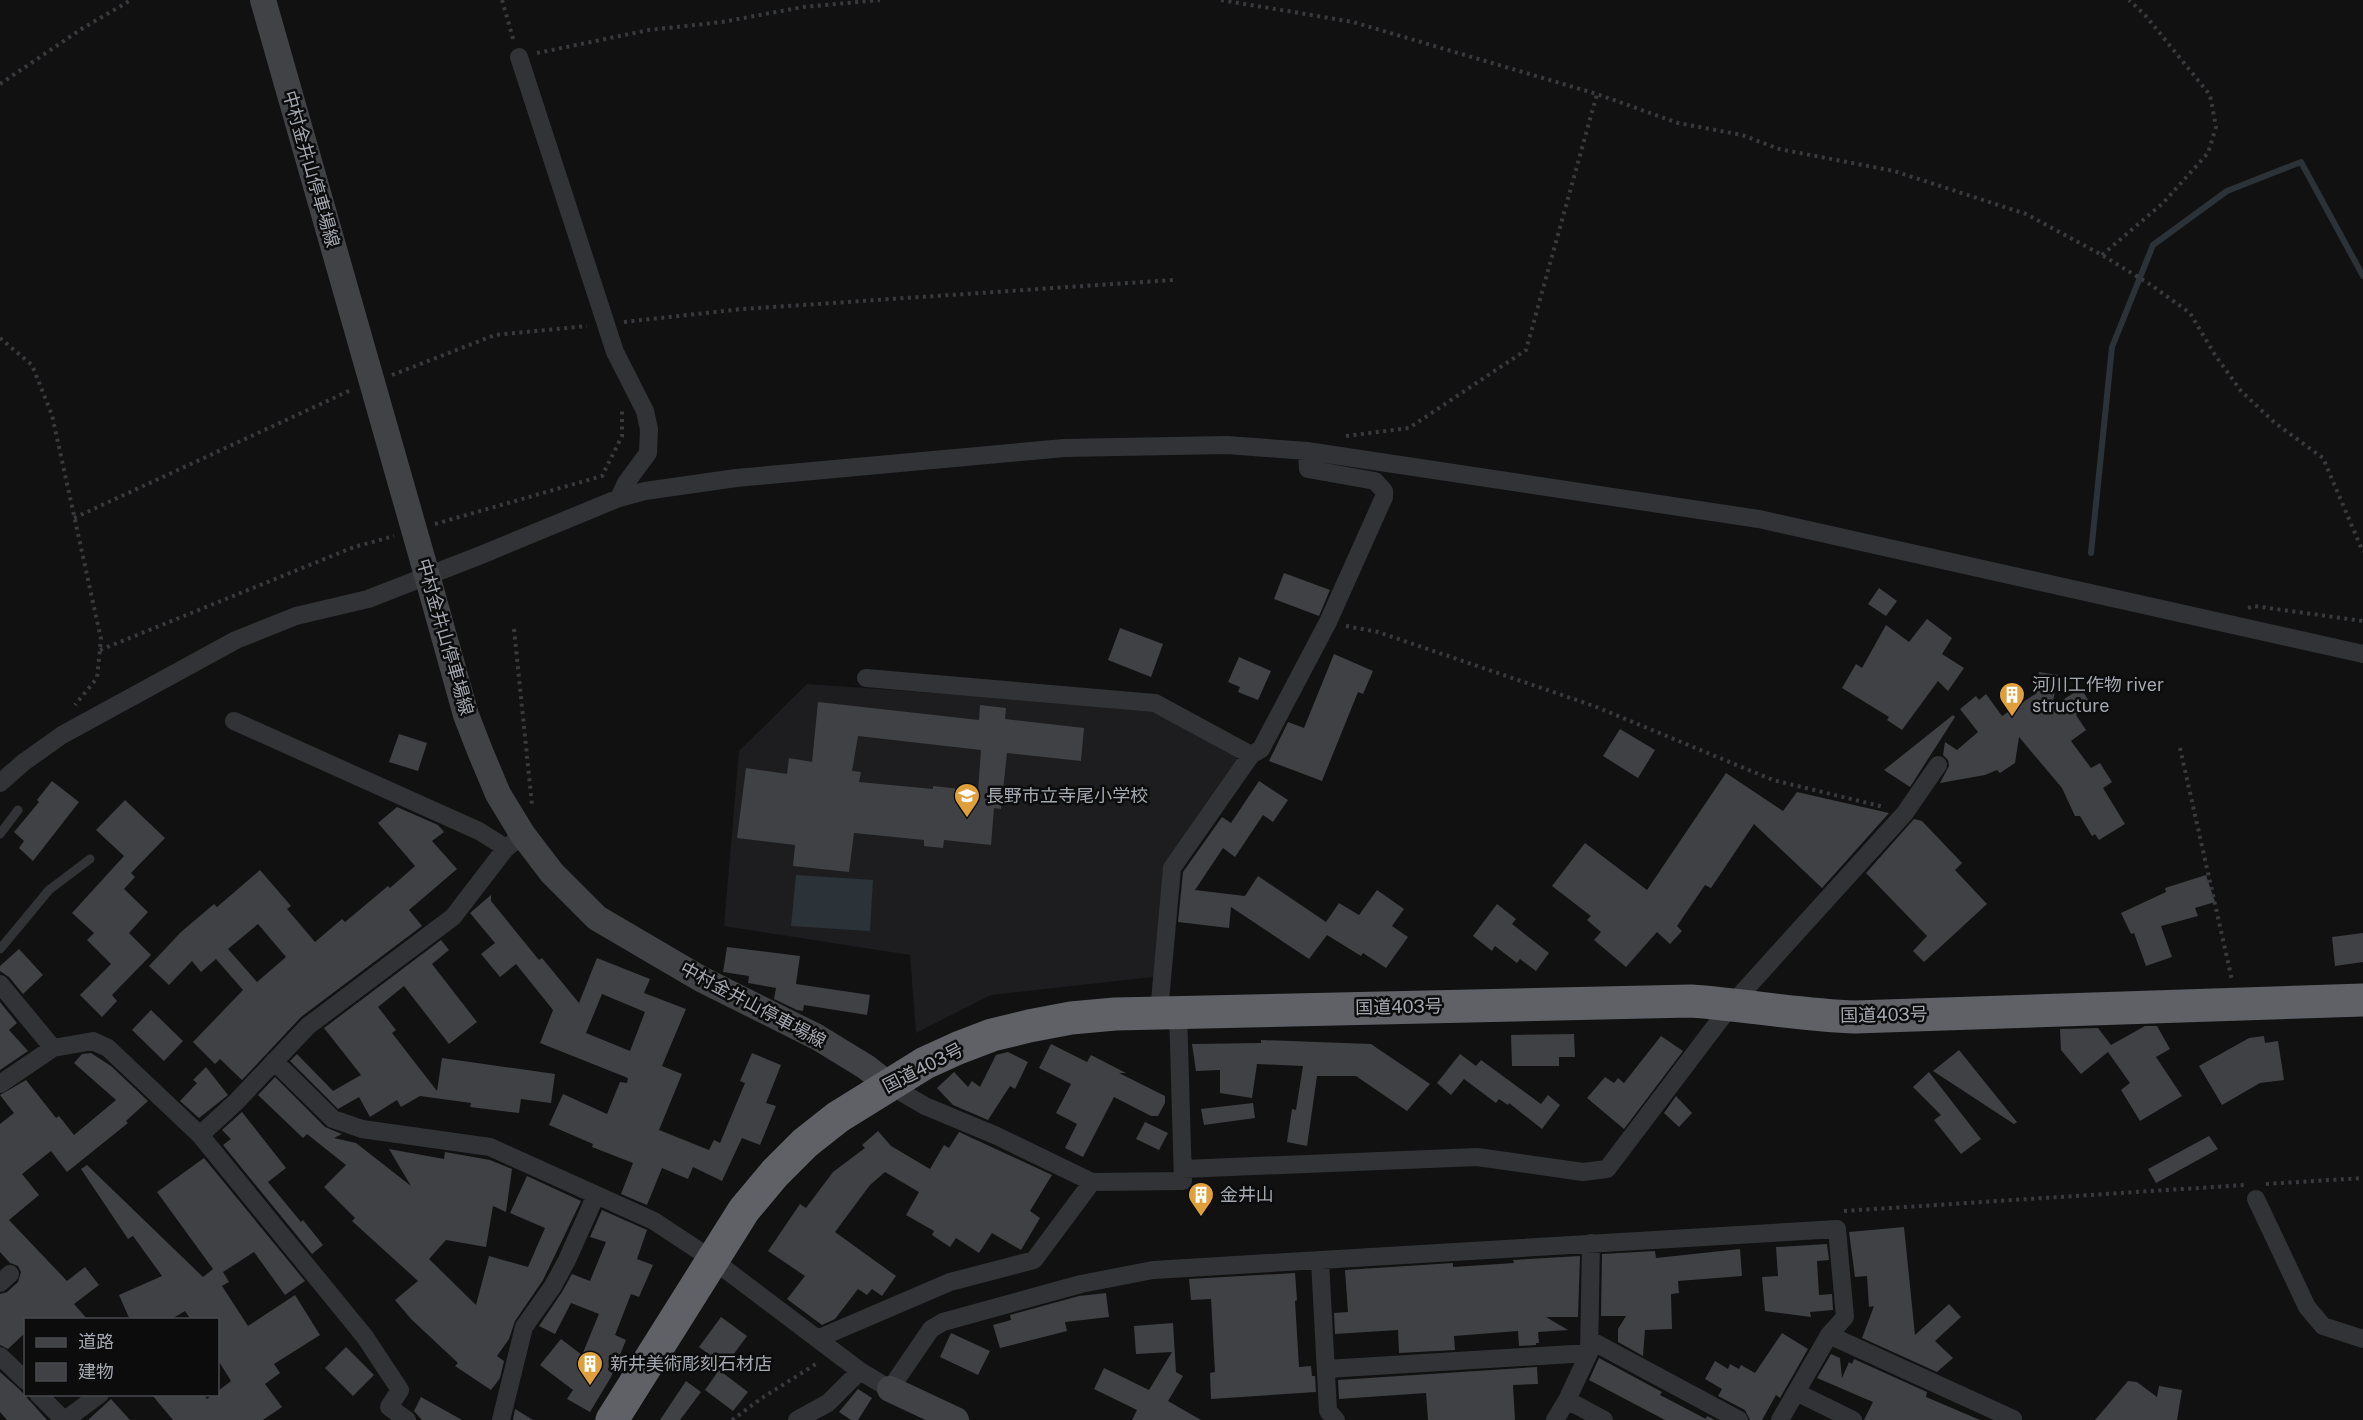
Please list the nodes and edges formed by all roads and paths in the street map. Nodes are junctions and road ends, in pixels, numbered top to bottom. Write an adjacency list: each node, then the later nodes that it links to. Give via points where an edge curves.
1 (131, 0): 8 (path)
2 (263, 0): 15 (main road, 中村金井山停車場線, bridge)
3 (502, 0): 7 (path)
4 (880, 0): 7 (path, via 649,30)
5 (1221, 0): 9 (path, via 1353,22)
6 (2129, 0): 10 (path, via 2210,95 2216,127 2208,153 2186,178)
7 (519, 57): 13 (street, via 615,352 645,411 648,453)
8 (0, 84)
9 (1597, 94): 10 (path, via 1678,123 1742,135 1779,149 1894,171 2026,214); 12 (path, via 1526,350 1408,428 1327,439)
10 (2102, 255): 14 (path, via 2190,312 2241,391 2275,423 2323,458)
11 (0, 338): 22 (path, via 32,365 52,415 101,639 97,678)
12 (1307, 451): 13 (street, via 1227,445 1064,448 736,478); 18 (street, via 1308,469 1376,481 1384,491); 20 (street, via 1759,519)
13 (620, 498): 15 (street)
14 (2363, 552)
15 (424, 568): 27 (street, via 368,598 296,616 236,640 62,735); 31 (main road, 中村金井山停車場線, via 466,715)
16 (2246, 610): 17 (path, via 2254,606)
17 (2363, 621)
18 (1328, 622): 25 (street, via 1261,749); 29 (path, via 1377,632 1594,706 1773,780)
19 (514, 629): 31 (path, via 534,818)
20 (2363, 654)
21 (866, 678): 25 (street, via 1155,702)
22 (68, 714)
23 (234, 721): 31 (street, via 479,831)
24 (2180, 748): 37 (path)
25 (1251, 755): 38 (street, via 1172,868)
26 (1938, 765): 29 (street)
27 (0, 783)
28 (18, 810): 30 (lane)
29 (1905, 813): 36 (street)
30 (0, 834)
31 (515, 842): 40 (street, via 453,917 308,1026); 42 (main road, 中村金井山停車場線, via 597,918 701,980 817,1037)
32 (90, 859): 33 (lane, via 49,890)
33 (0, 949)
34 (0, 984): 39 (street)
35 (2363, 1000): 37 (highway, 国道403号)
36 (1732, 1004): 37 (highway, 国道403号, via 1856,1017); 38 (highway, 国道403号); 44 (street, via 1607,1170 1582,1172 1477,1157)
37 (2238, 1005)
38 (1169, 1012): 42 (highway, 国道403号, via 1071,1018 992,1035 925,1063); 44 (street)
39 (53, 1048): 41 (street); 43 (street, via 93,1041 108,1048)
40 (274, 1061): 43 (street); 46 (street, via 333,1119 362,1129 490,1147)
41 (0, 1084)
42 (889, 1084): 45 (street, via 925,1106); 49 (highway, 国道403号, via 805,1143 744,1210)
43 (200, 1135): 64 (street, via 365,1338 400,1390)
44 (1183, 1169): 45 (street, via 1183,1181)
45 (1092, 1182): 52 (street, via 1034,1260 950,1282)
46 (596, 1195): 49 (street, via 654,1221); 67 (street, via 553,1286 524,1327)
47 (2256, 1199): 53 (street, via 2307,1307 2323,1326)
48 (1591, 1243): 50 (street); 51 (street, via 1837,1229 1845,1317); 54 (street)
49 (713, 1260): 52 (street); 68 (highway, 国道403号)
50 (1320, 1260): 56 (street); 59 (street, via 1153,1270 1081,1284 964,1315 931,1329)
51 (1828, 1335): 60 (street); 77 (street)
52 (817, 1339): 57 (street)
53 (2363, 1339)
54 (1590, 1347): 56 (street); 63 (street); 74 (street)
55 (0, 1356): 58 (street)
56 (1326, 1369): 71 (street, via 1329,1411)
57 (860, 1371): 59 (street); 69 (street, via 828,1403)
58 (24, 1379)
59 (890, 1389): 70 (main road)
60 (1796, 1392): 75 (street); 76 (street)
61 (40, 1396): 65 (street)
62 (99, 1396): 65 (street)
63 (1567, 1401): 72 (street); 73 (street)
64 (385, 1414): 66 (street)
65 (64, 1420)
66 (407, 1420)
67 (501, 1420)
68 (612, 1420)
69 (797, 1420)
70 (956, 1420)
71 (1336, 1420)
72 (1555, 1420)
73 (1605, 1420)
74 (1739, 1420)
75 (1780, 1420)
76 (1853, 1420)
77 (2013, 1420)

